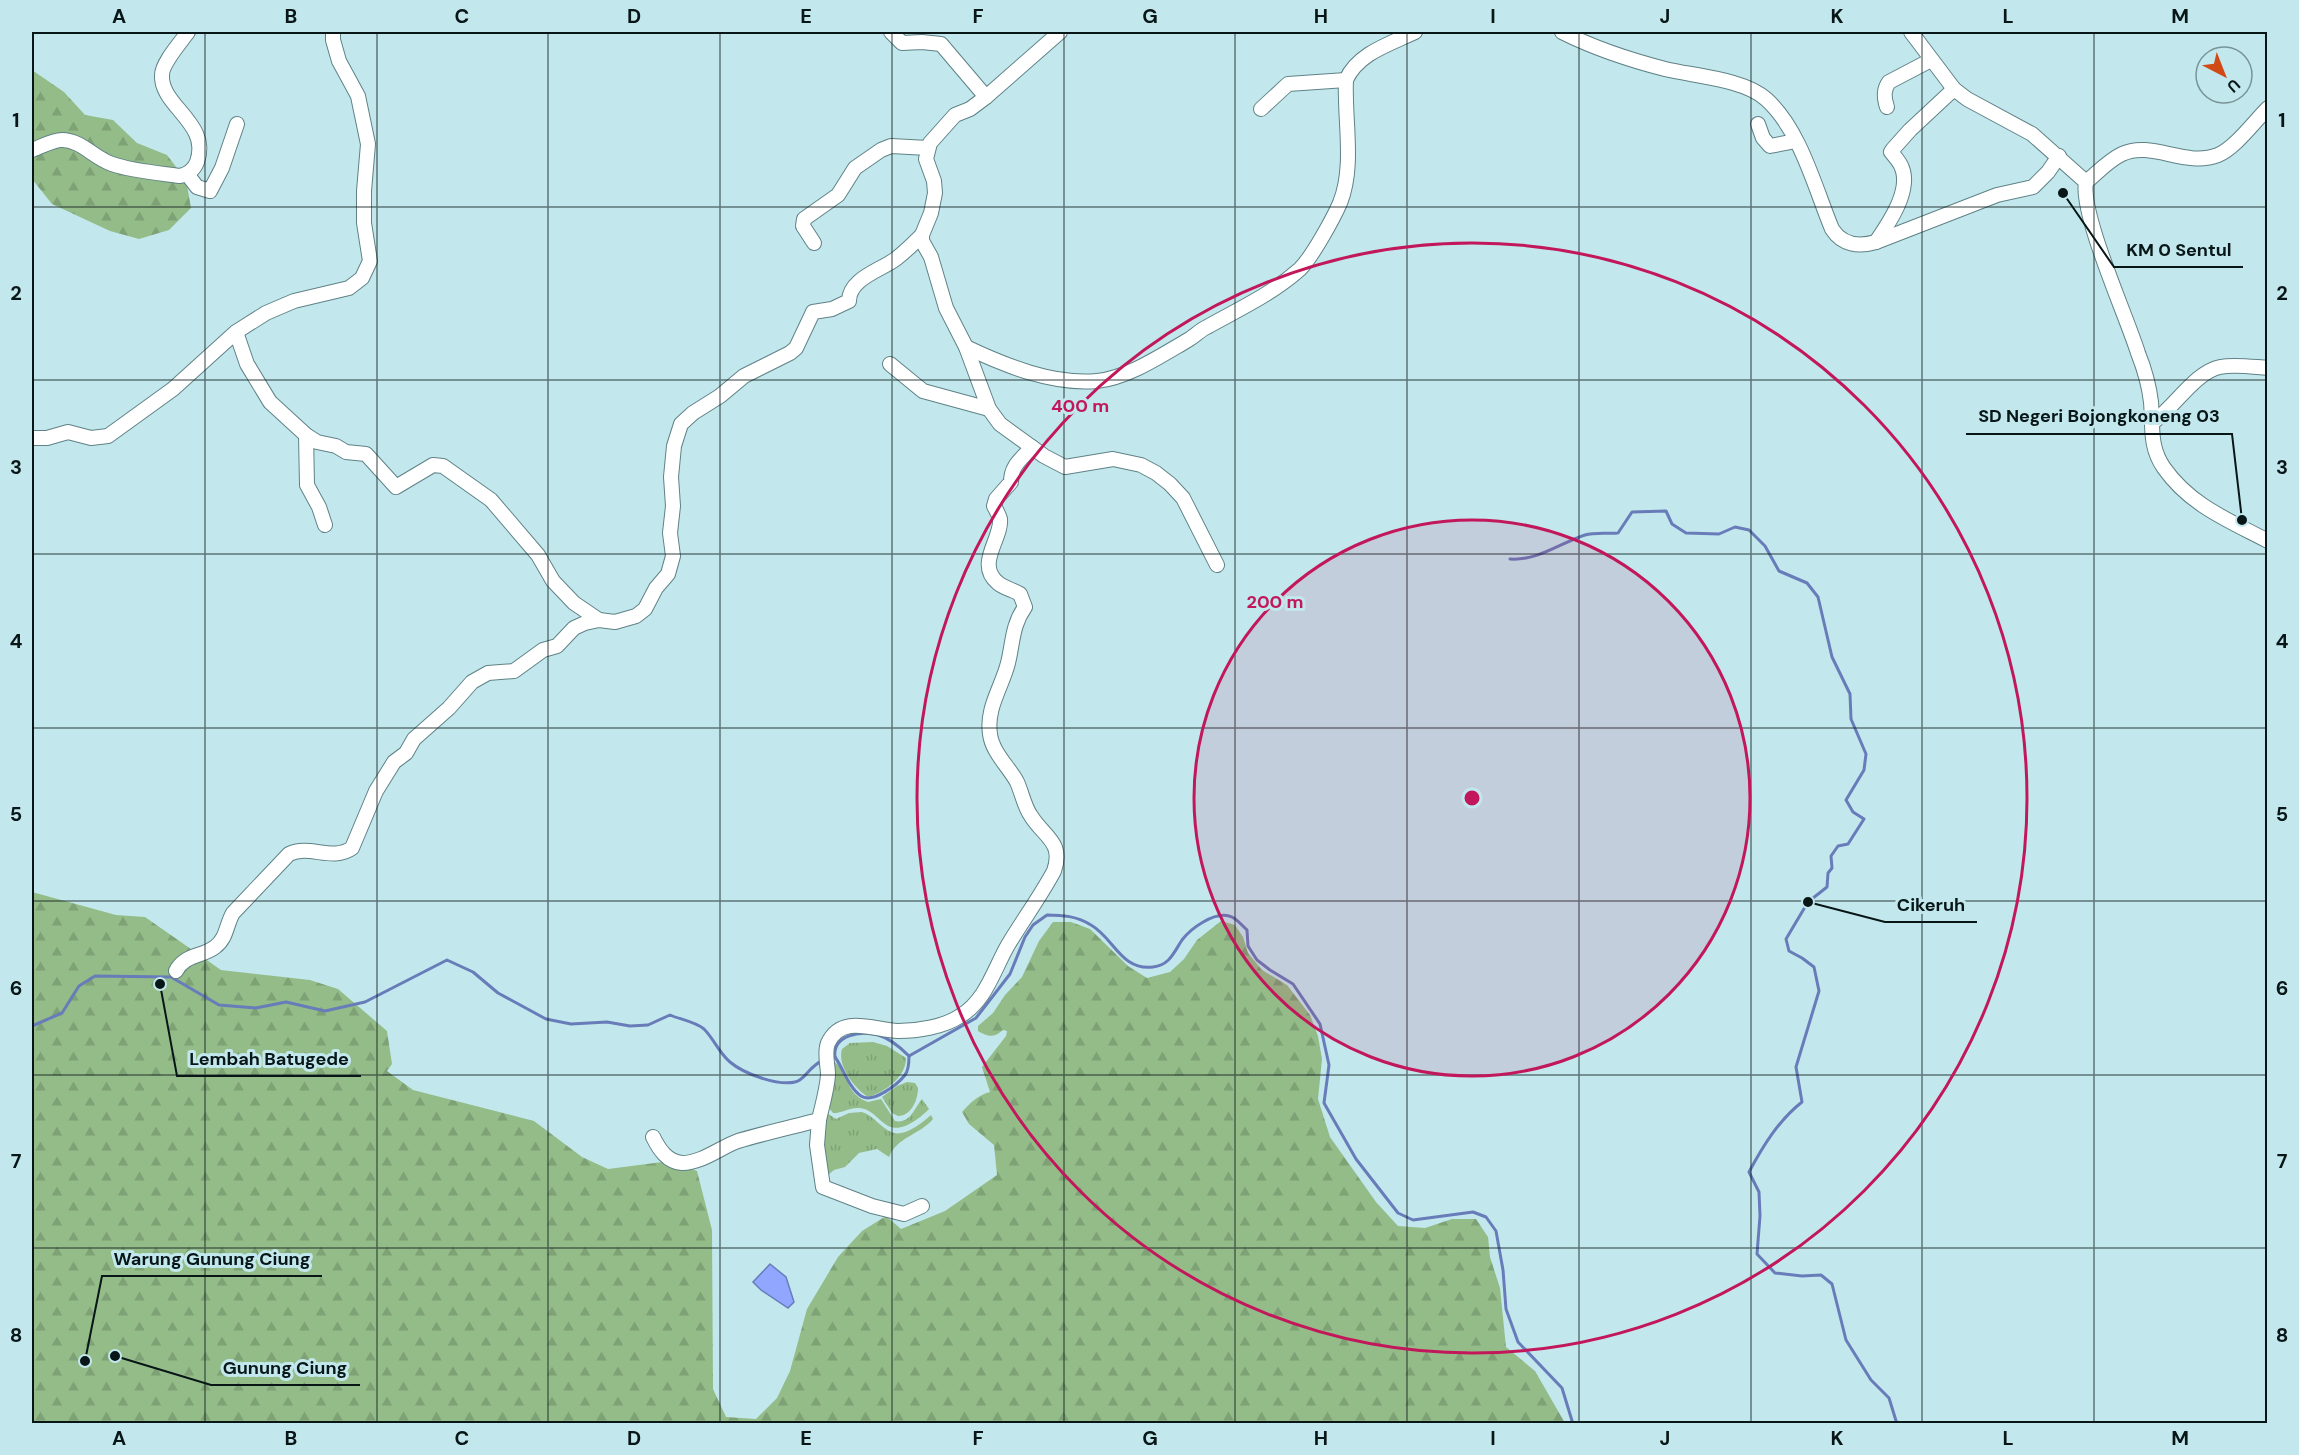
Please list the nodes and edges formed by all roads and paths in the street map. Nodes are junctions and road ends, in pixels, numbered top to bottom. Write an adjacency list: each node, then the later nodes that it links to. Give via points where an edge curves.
1 (188, 32): 22 (street, via 163,69 162,77 199,143 196,164)
2 (333, 32): 27 (street, via 339,61 358,96 366,125 364,223 370,261 367,270 349,288 275,307)
3 (891, 32): 8 (street, via 902,43)
4 (1060, 32): 12 (street)
5 (1416, 32): 10 (street, via 1363,58)
6 (1562, 32): 18 (street, via 1640,62 1760,94 1773,106)
7 (1911, 32): 9 (street)
8 (938, 38): 12 (street)
9 (1931, 60): 11 (street); 13 (street, via 1889,82 1884,94)
10 (1346, 80): 15 (street, via 1288,84); 28 (street, via 1344,191 1301,268 1276,287 1170,350 1128,373 1108,379 1047,377)
11 (1954, 89): 21 (street, via 2032,134); 25 (street, via 1891,152 1903,169 1903,191)
12 (986, 97): 19 (street, via 955,115)
13 (1887, 106)
14 (2268, 108): 23 (street, via 2218,155 2191,160 2134,151 2123,154)
15 (1261, 109)
16 (237, 124): 22 (street, via 210,191 197,187)
17 (1758, 124): 18 (street, via 1770,146)
18 (1796, 141): 25 (street, via 1836,236 1854,245)
19 (928, 148): 24 (street, via 926,159 935,193); 26 (street, via 886,147 855,168 838,195 804,219 803,226)
20 (32, 150): 22 (street, via 55,141 69,141 119,166)
21 (2059, 156): 23 (street); 25 (street, via 2033,187 1997,195)
22 (187, 174)
23 (2086, 182): 32 (street, via 2094,231 2148,387)
24 (922, 235): 28 (street, via 946,308); 39 (street, via 897,258 856,284 849,301 813,312 790,353 744,376 681,424 671,477 673,556 668,573 645,609 636,616 615,622)
25 (1876, 242)
26 (814, 243)
27 (236, 332): 33 (street, via 247,364 270,402); 34 (street, via 173,389 108,436 91,438 68,432)
28 (966, 347): 31 (street)
29 (890, 364): 31 (street, via 923,391)
30 (2268, 368): 32 (street, via 2214,369)
31 (989, 409): 35 (street, via 1000,424)
32 (2152, 423): 37 (street, via 2157,457 2189,497)
33 (306, 435): 36 (street, via 307,485); 39 (street, via 346,453 366,454 396,487 434,465 443,466 491,500 538,555 553,581 574,603)
34 (32, 438)
35 (1032, 447): 38 (street, via 1065,467 1113,459 1142,465 1156,473 1183,498); 41 (street, via 1011,471 1011,482 994,506 1000,518 990,551 991,572 999,584 1020,594 1025,607 1015,623 1008,664 993,702 989,732 1031,817 1054,844 1058,858 1054,872 987,986 961,1016 905,1031 869,1026 842,1029 830,1040 828,1077)
36 (325, 525)
37 (2268, 541)
38 (1217, 565)
39 (599, 620): 40 (street, via 574,628 557,646 543,650 514,671 488,672 472,682 394,762 376,791 352,848 344,853 298,850 289,854 232,914 228,930 216,946 187,958)
40 (176, 970)
41 (819, 1120): 42 (street, via 737,1142 681,1163 666,1157); 43 (street, via 817,1145 823,1187 903,1214)
42 (653, 1137)
43 (922, 1206)

